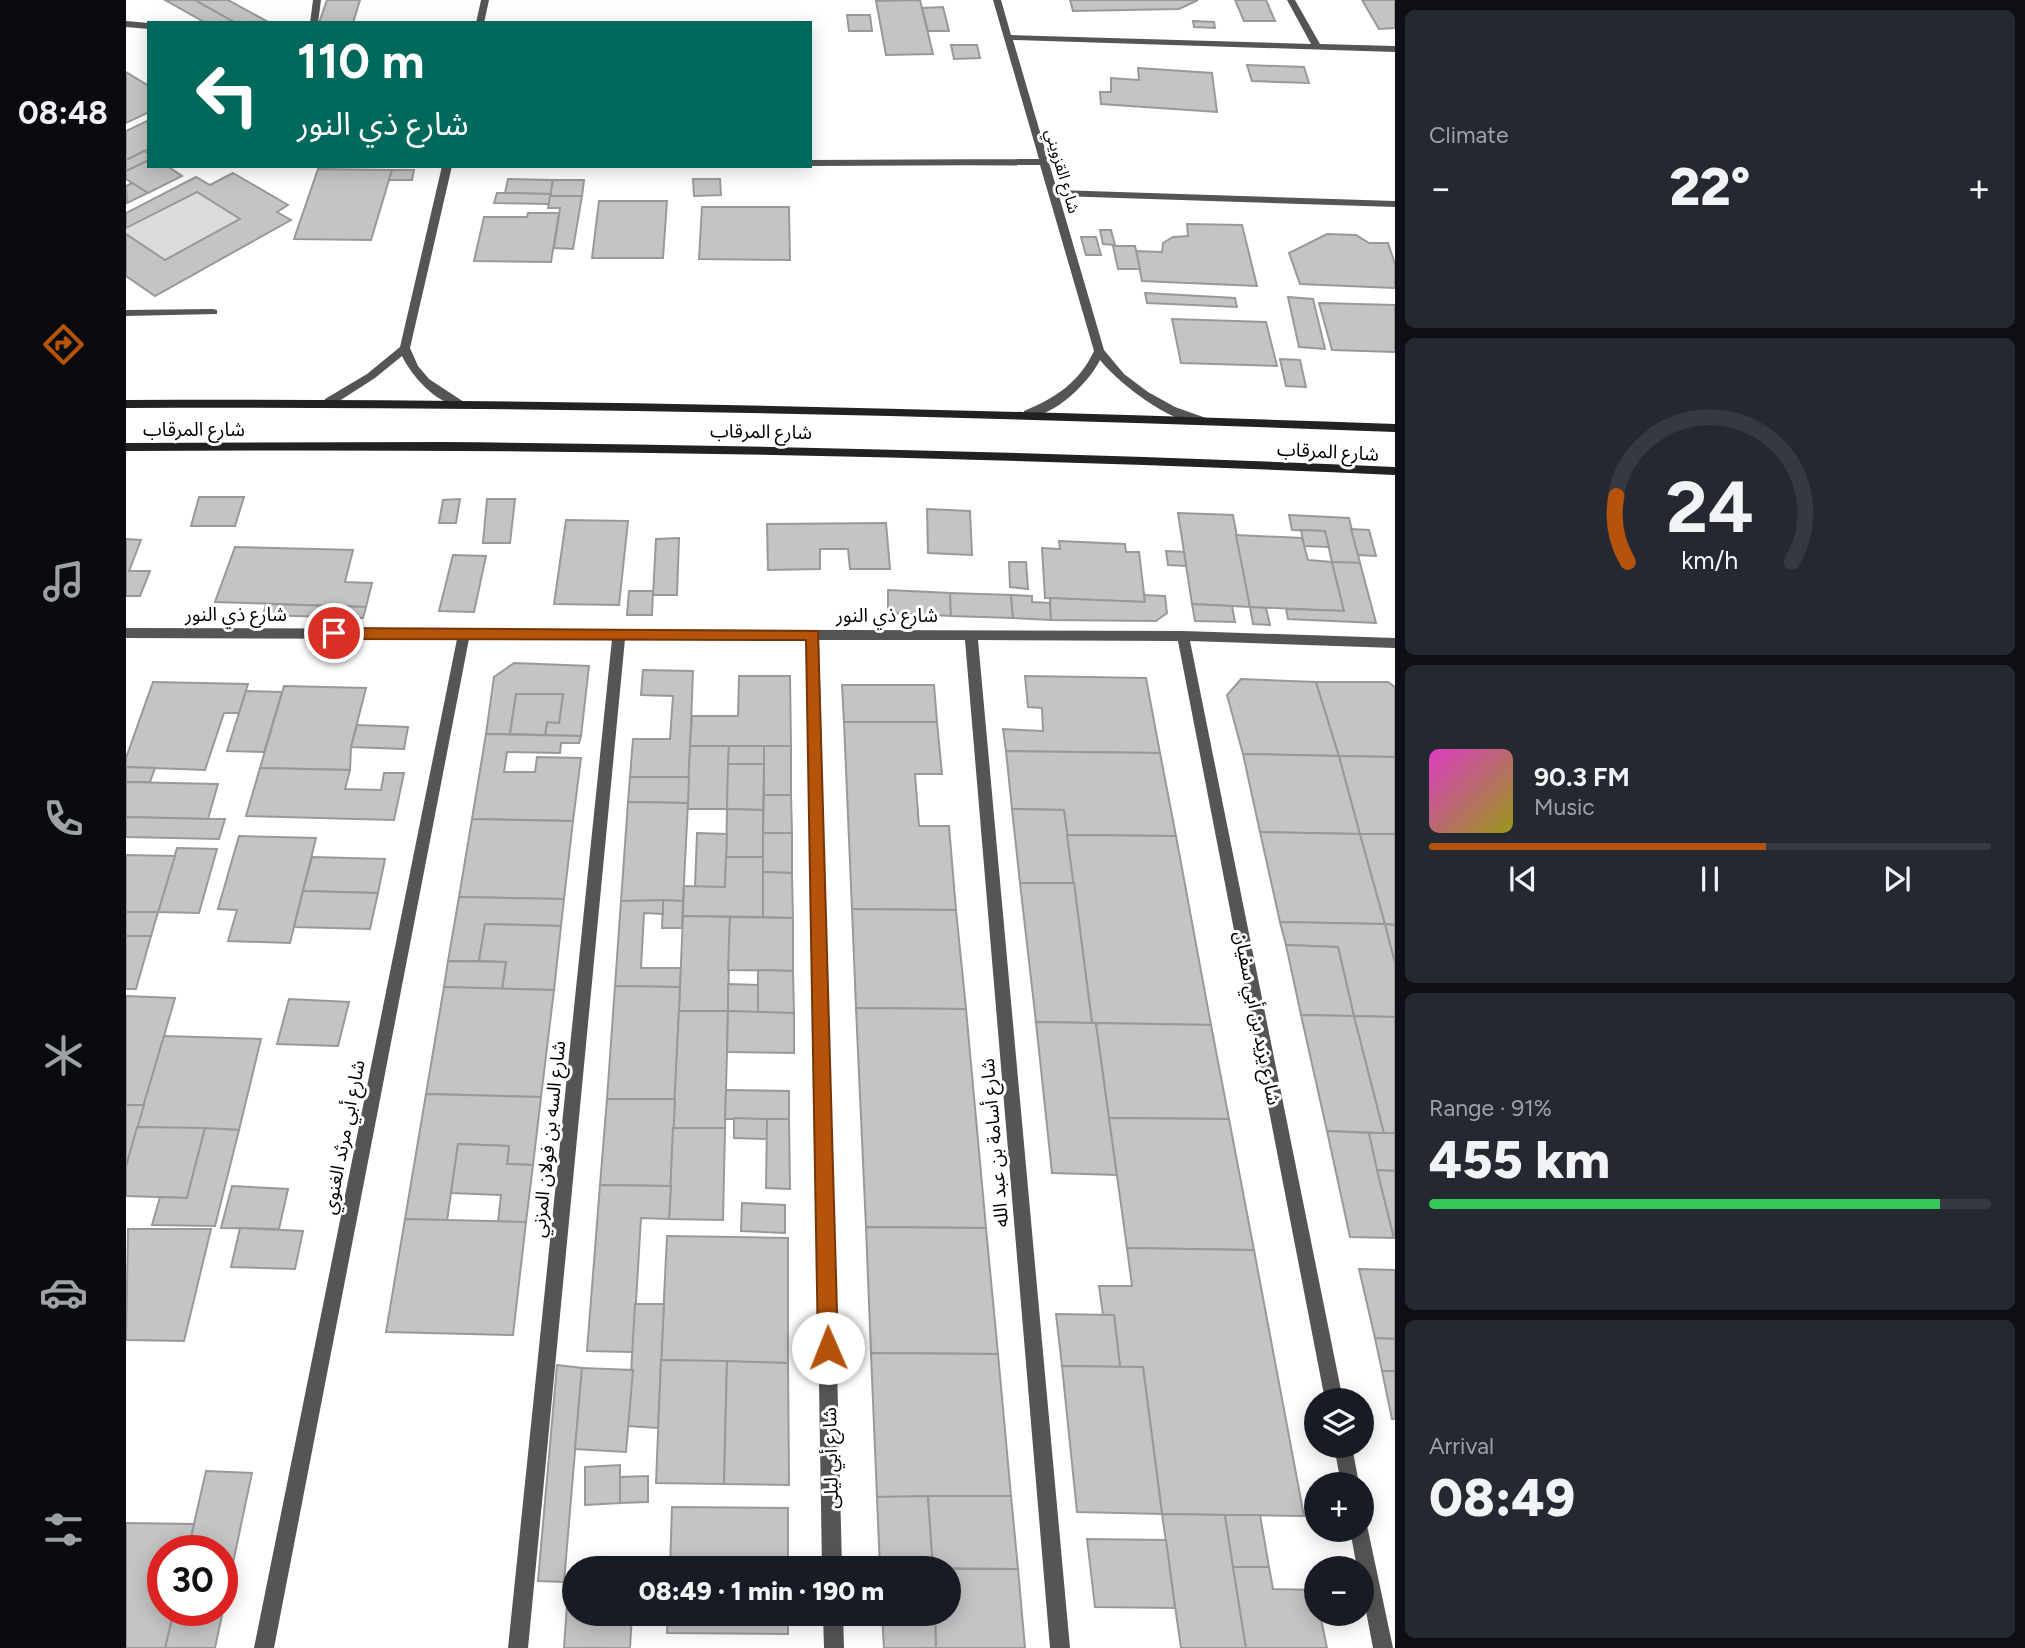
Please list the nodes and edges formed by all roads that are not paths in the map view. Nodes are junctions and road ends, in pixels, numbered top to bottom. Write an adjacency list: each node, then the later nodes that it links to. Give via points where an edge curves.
1 (317, 0): 5 (street)
2 (485, 0): 6 (street)
3 (997, 0): 9 (street, شارع القزويني)
4 (1291, 0): 10 (street)
5 (314, 21)
6 (480, 21)
7 (126, 24): 8 (street)
8 (147, 26)
9 (1008, 37): 10 (street); 12 (street, شارع القزويني)
10 (1315, 46): 11 (street)
11 (1395, 49)
12 (1044, 162): 13 (street); 15 (street, شارع القزويني)
13 (812, 163)
14 (447, 168): 19 (street)
15 (1053, 192): 16 (street); 20 (street, شارع القزويني)
16 (1395, 204)
17 (213, 312): 18 (street)
18 (126, 313)
19 (405, 348): 21 (street); 22 (street, via 421,379)
20 (1099, 351): 24 (street, via 1092,370 1077,388); 25 (street, شارع القزويني, via 1138,393 1168,410)
21 (329, 402): 22 (main road, شارع المرقاب); 23 (main road, شارع المرقاب)
22 (458, 402): 24 (main road, شارع المرقاب)
23 (126, 404)
24 (1028, 414): 25 (main road, شارع المرقاب)
25 (1202, 421): 26 (main road, شارع المرقاب)
26 (1395, 428)
27 (126, 447): 28 (main road, شارع المرقاب, via 426,444 716,448)
28 (1395, 471)
29 (126, 633): 30 (street, شارع ذي النور)
30 (464, 634): 31 (street, شارع ذي النور); 40 (street, شارع أبي مرثد الغنوي)
31 (619, 634): 32 (street, شارع ذي النور); 41 (street, شارع السه بن فولان المزني)
32 (813, 635): 33 (street, شارع ذي النور); 38 (street, شارع أبي ليلى)
33 (971, 635): 34 (street, شارع ذي النور); 43 (street, شارع أسامة بن عبد الله)
34 (1182, 636): 35 (street, شارع ذي النور); 36 (street, شارع يزيد بن أبي سفيان)
35 (1395, 643)
36 (1332, 1388)
37 (1362, 1542): 44 (street)
38 (832, 1556)
39 (833, 1626): 42 (street)
40 (264, 1648)
41 (518, 1648)
42 (834, 1648)
43 (1060, 1648)
44 (1383, 1648)

